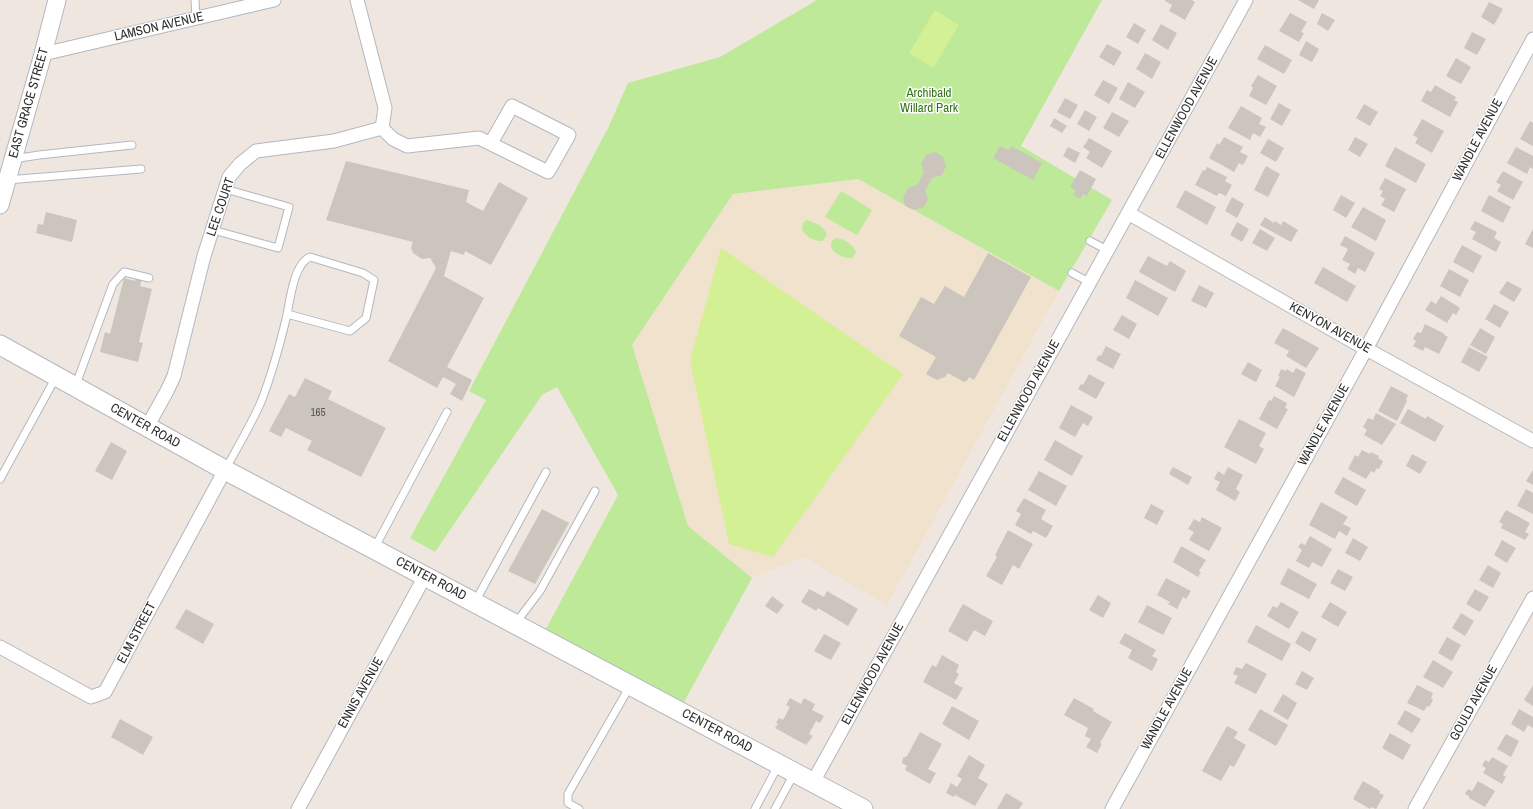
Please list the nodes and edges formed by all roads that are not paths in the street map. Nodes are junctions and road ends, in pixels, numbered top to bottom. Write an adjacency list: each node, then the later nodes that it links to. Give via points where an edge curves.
1 (57, 0): 9 (street, EAST GRACE STREET)
2 (195, 0): 7 (lane)
3 (274, 0): 6 (street, LAMSON AVENUE)
4 (357, 0): 10 (street, via 385,108)
5 (1246, 0): 18 (street, ELLENWOOD AVENUE)
6 (239, 4): 7 (street, LAMSON AVENUE)
7 (196, 18): 9 (street, LAMSON AVENUE)
8 (1533, 39): 27 (street, WANDLE AVENUE)
9 (43, 54): 13 (street, EAST GRACE STREET)
10 (382, 128): 11 (street, via 393,139 406,146 479,138); 16 (street, LEE COURT, via 334,141 256,152 240,164 229,177)
11 (491, 144): 11 (street, via 548,172 569,135 512,106)
12 (132, 145): 13 (lane)
13 (13, 159): 15 (street, EAST GRACE STREET)
14 (141, 169): 15 (lane)
15 (7, 180): 17 (street, EAST GRACE STREET)
16 (225, 189): 19 (street, LEE COURT); 19 (lane, via 289,207 278,248)
17 (0, 205)
18 (1128, 213): 21 (street, ELLENWOOD AVENUE); 27 (street, KENYON AVENUE)
19 (213, 230): 31 (street, LEE COURT, via 174,376)
20 (1090, 241): 21 (lane)
21 (1107, 250): 24 (street, ELLENWOOD AVENUE)
22 (1072, 274): 24 (lane)
23 (149, 278): 29 (lane, via 124,272 113,284)
24 (1089, 282): 45 (street, ELLENWOOD AVENUE)
25 (287, 314): 25 (lane, via 350,331 366,318 374,280 363,273 310,257 301,263 290,293); 33 (lane, via 270,378 260,404)
26 (0, 346): 28 (main road, CENTER ROAD)
27 (1366, 348): 32 (street, KENYON AVENUE); 51 (street, WANDLE AVENUE)
28 (56, 377): 29 (main road, CENTER ROAD); 35 (lane)
29 (75, 387): 31 (main road, CENTER ROAD)
30 (447, 412): 37 (lane)
31 (146, 427): 33 (main road, CENTER ROAD)
32 (1533, 441)
33 (225, 470): 37 (main road, CENTER ROAD); 42 (street, ELM STREET, via 105,692 91,697)
34 (546, 472): 40 (lane)
35 (0, 479)
36 (595, 491): 41 (lane, via 540,591)
37 (374, 549): 38 (main road, CENTER ROAD)
38 (425, 576): 40 (main road, CENTER ROAD); 46 (street, ENNIS AVENUE)
39 (1533, 598): 52 (street, GOULD AVENUE)
40 (475, 603): 41 (main road, CENTER ROAD)
41 (514, 624): 43 (main road, CENTER ROAD)
42 (0, 647)
43 (630, 685): 44 (main road, CENTER ROAD); 47 (lane, via 568,794 568,803)
44 (787, 768): 45 (main road, CENTER ROAD); 48 (lane); 49 (lane)
45 (813, 782): 50 (main road, CENTER ROAD)
46 (298, 809)
47 (579, 809)
48 (755, 809)
49 (775, 809)
50 (863, 809)
51 (1112, 809)
52 (1415, 809)

